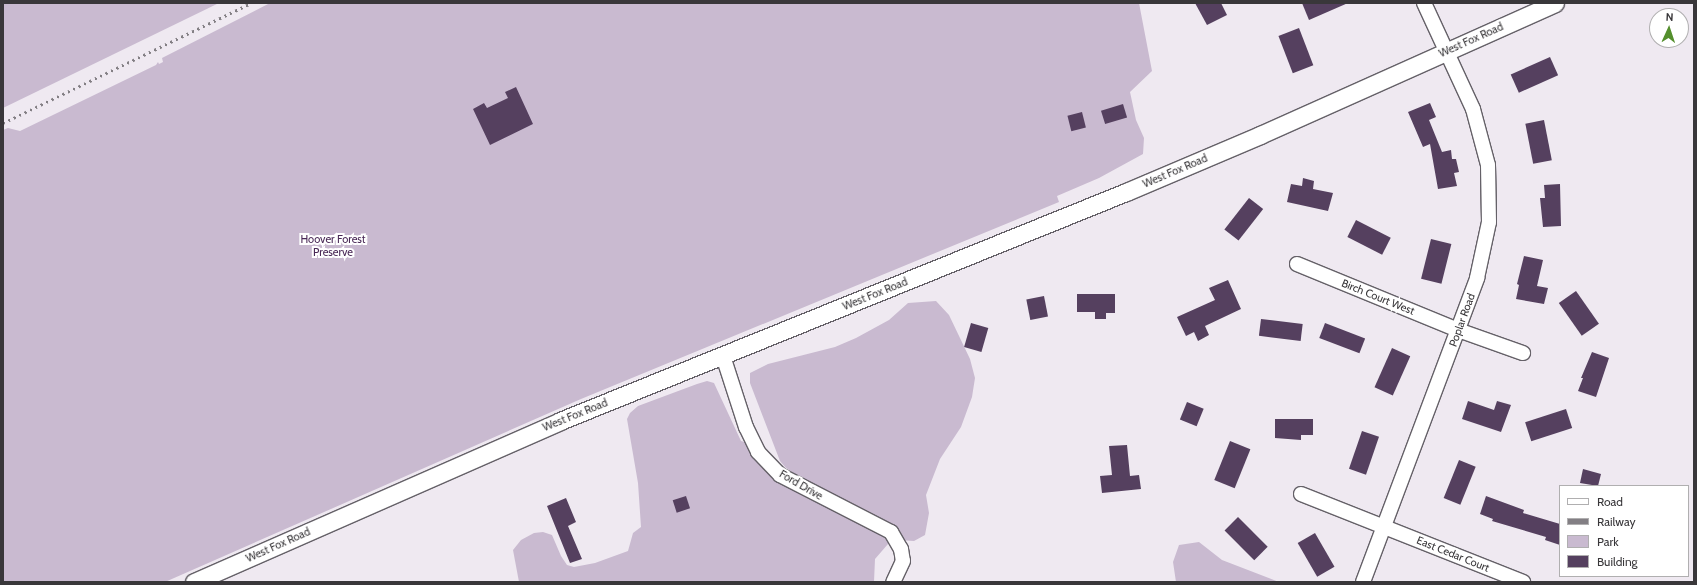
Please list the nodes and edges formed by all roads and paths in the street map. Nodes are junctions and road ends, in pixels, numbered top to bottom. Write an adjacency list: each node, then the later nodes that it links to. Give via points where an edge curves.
1 (1424, 3): 3 (street, Poplar Road)
2 (1555, 3): 3 (street, West Fox Road)
3 (1447, 51): 5 (street, Poplar Road, via 1473,109 1488,165 1489,222 1477,278); 7 (street, West Fox Road, via 1126,192)
4 (1297, 264): 5 (street, Birch Court West)
5 (1458, 330): 6 (street, Birch Court West); 9 (street, Poplar Road)
6 (1523, 353)
7 (723, 356): 10 (street, West Fox Road, via 486,452); 11 (street, Ford Drive, via 746,426 758,452 780,475 891,532 901,549 903,561)
8 (1301, 494): 9 (street, East Cedar Court)
9 (1384, 525): 12 (street, Poplar Road); 13 (street, East Cedar Court)
10 (194, 582)
11 (893, 582)
12 (1363, 582)
13 (1523, 582)

